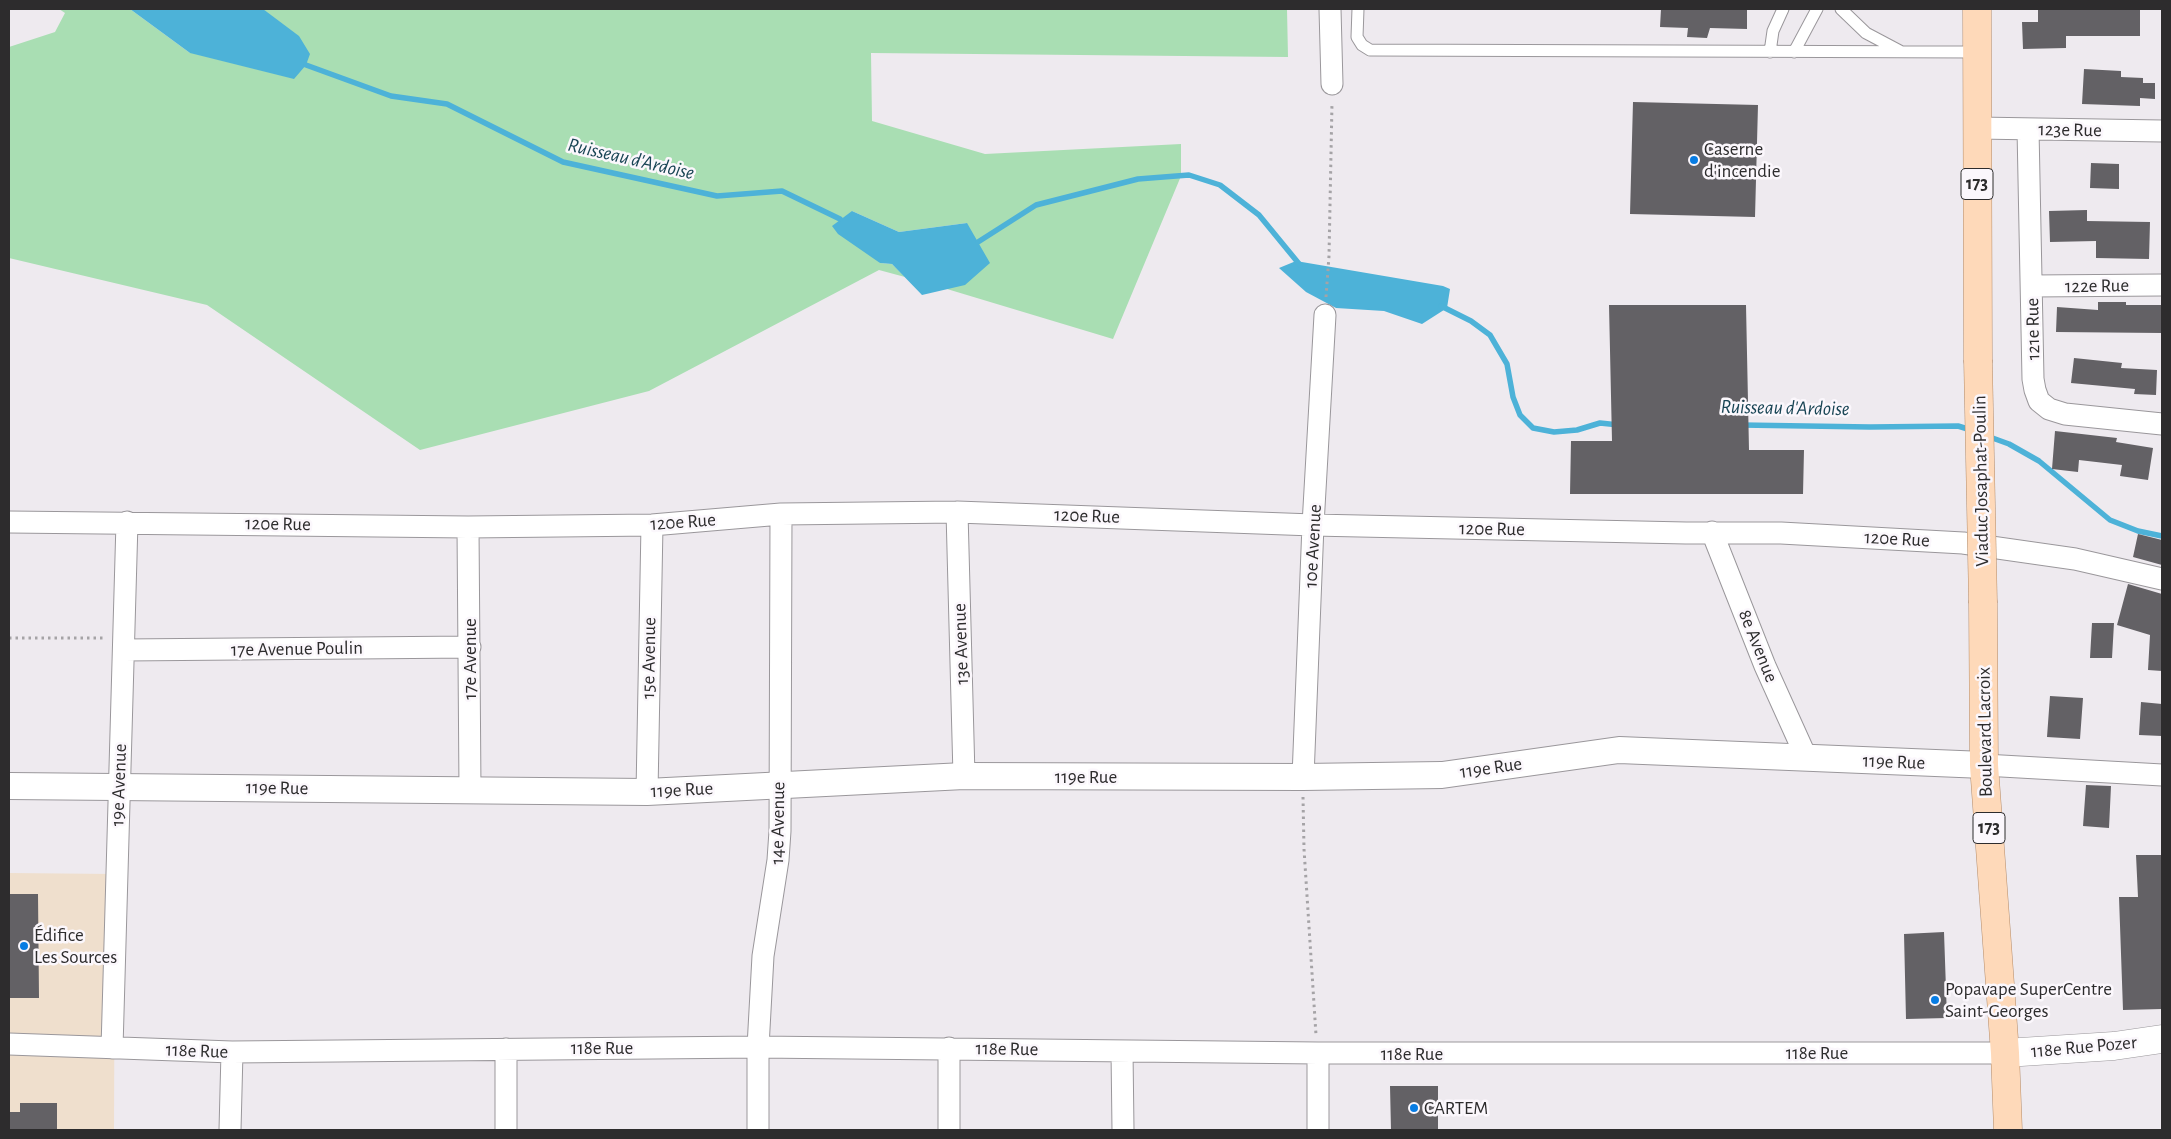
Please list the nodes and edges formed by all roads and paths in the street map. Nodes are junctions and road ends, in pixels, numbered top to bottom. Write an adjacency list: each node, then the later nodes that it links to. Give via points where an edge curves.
1 (1330, 9): 11 (street)
2 (1358, 9): 7 (lane, via 1357,36 1370,50)
3 (1783, 9): 7 (lane, via 1772,31)
4 (1817, 9): 8 (lane)
5 (1841, 9): 10 (lane, via 1866,33)
6 (1977, 9): 9 (main road, 173)
7 (1770, 52): 8 (lane)
8 (1794, 52): 10 (lane)
9 (1977, 52): 10 (lane); 12 (main road, 173)
10 (1903, 53)
11 (1332, 84): 17 (path)
12 (1977, 128): 13 (street, 123e Rue); 28 (main road, Viaduc Josaphat-Poulin / 173, bridge)
13 (2028, 129): 14 (street, 123e Rue); 16 (street, 121e Rue)
14 (2162, 132)
15 (2162, 285): 16 (street, 122e Rue)
16 (2032, 286): 18 (street, 121e Rue, via 2033,379 2039,400 2049,409 2066,414)
17 (1325, 315): 24 (street, 10e Avenue)
18 (2162, 424)
19 (957, 512): 20 (street, 120e Rue); 24 (street, 120e Rue); 35 (street, 13e Avenue)
20 (781, 514): 23 (street, 120e Rue); 38 (street, 14e Avenue)
21 (9, 522): 22 (street, 120e Rue)
22 (127, 522): 25 (street, 120e Rue); 30 (street, 19e Avenue)
23 (652, 524): 25 (street, 120e Rue); 41 (street, 15e Avenue)
24 (1313, 525): 26 (street, 120e Rue); 36 (street, 10e Avenue)
25 (468, 527): 31 (street, 17e Avenue)
26 (1712, 532): 27 (street, 120e Rue, via 1963,542 2075,560); 32 (street, 8e Avenue)
27 (2162, 579)
28 (1983, 603): 33 (main road, Boulevard Lacroix / 173)
29 (9, 638): 30 (path)
30 (124, 644): 31 (street, 17e Avenue Poulin); 39 (street, 19e Avenue)
31 (470, 647): 40 (street, 17e Avenue)
32 (1806, 759): 33 (street, 119e Rue); 36 (street, 119e Rue, via 1619,750 1442,774)
33 (1984, 765): 34 (street, 119e Rue); 51 (main road, Boulevard Lacroix / 173)
34 (2162, 775)
35 (964, 776): 36 (street, 119e Rue); 38 (street, 119e Rue)
36 (1303, 777): 50 (path, via 1304,849)
37 (9, 786): 39 (street, 119e Rue)
38 (779, 786): 41 (street, 119e Rue); 44 (street, 14e Avenue, via 778,860 763,956)
39 (118, 787): 40 (street, 119e Rue); 45 (street, 19e Avenue)
40 (470, 790): 41 (street, 119e Rue)
41 (647, 792)
42 (2162, 1039): 51 (main road, 118e Rue Pozer, via 2114,1046)
43 (9, 1044): 45 (street, 118e Rue)
44 (758, 1047): 46 (street, 118e Rue); 47 (street, 118e Rue); 54 (street, 14e Avenue)
45 (112, 1048): 49 (street, 118e Rue)
46 (949, 1048): 48 (street, 118e Rue); 55 (street)
47 (506, 1049): 49 (street, 118e Rue); 53 (street)
48 (1122, 1051): 50 (street, 118e Rue); 56 (street)
49 (232, 1052): 52 (street)
50 (1318, 1053): 51 (street, 118e Rue); 57 (street)
51 (2005, 1053): 58 (main road, Boulevard Lacroix / 173)
52 (230, 1130)
53 (506, 1130)
54 (758, 1130)
55 (949, 1130)
56 (1123, 1130)
57 (1318, 1130)
58 (2008, 1130)

